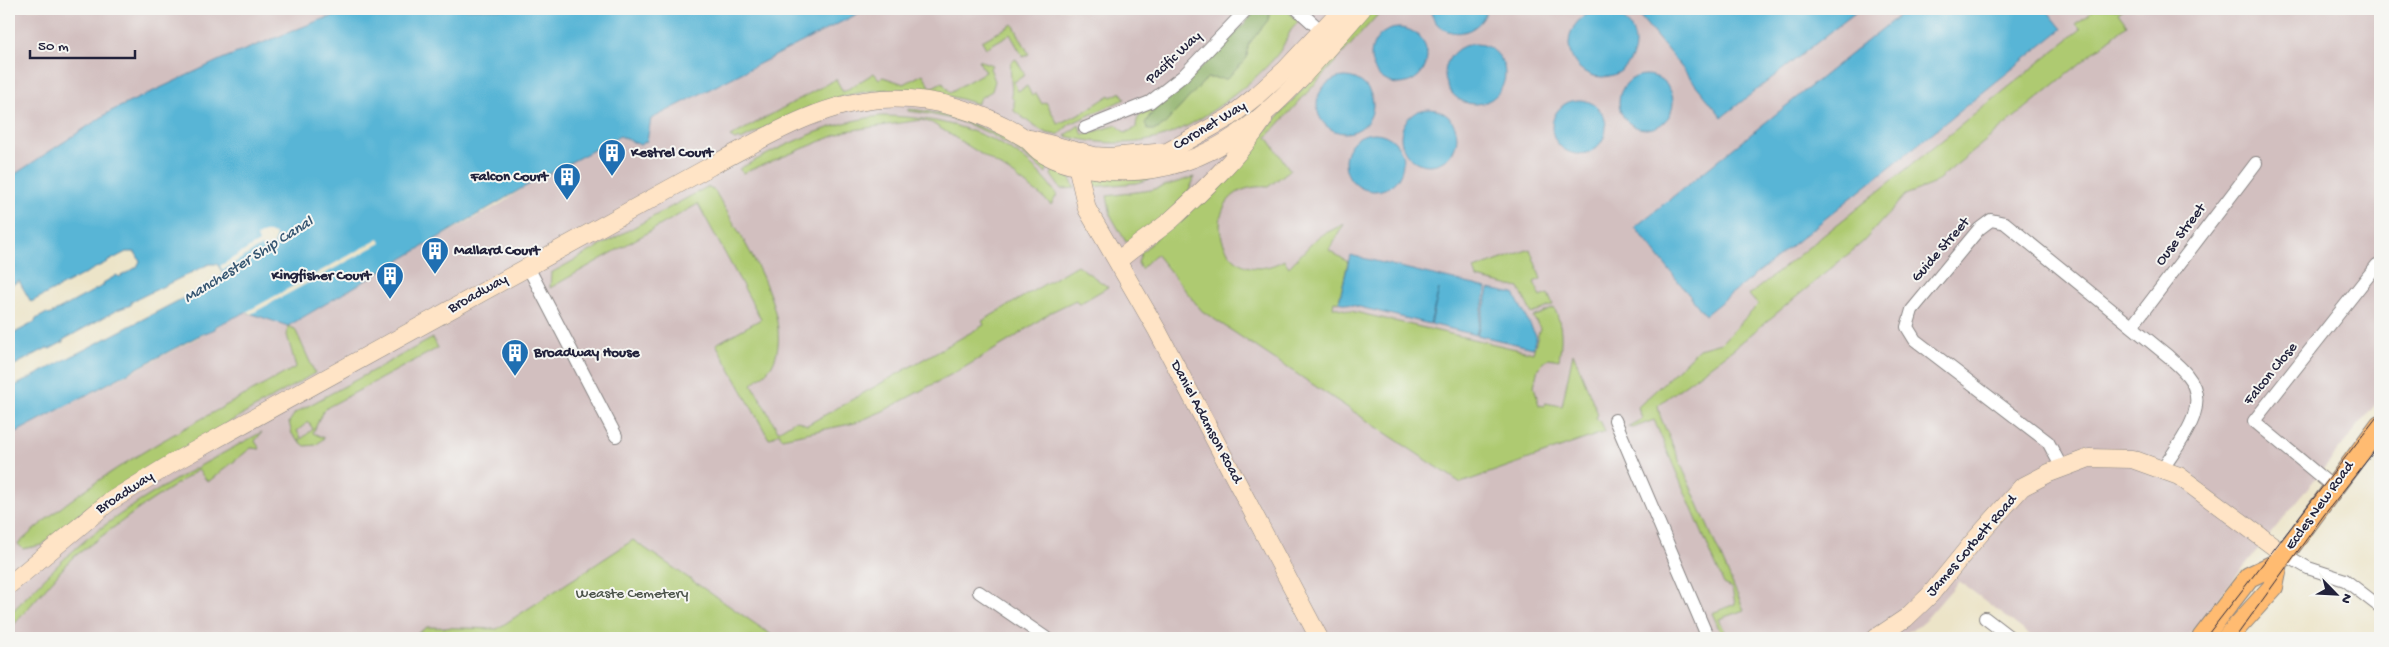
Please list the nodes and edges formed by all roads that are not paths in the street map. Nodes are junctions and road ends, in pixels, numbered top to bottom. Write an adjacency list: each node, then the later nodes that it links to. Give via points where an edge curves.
1 (1247, 9): 7 (street, Pacific Way, via 1182,76 1150,102)
2 (1297, 9): 5 (street)
3 (1342, 9): 5 (street, Coronet Way)
4 (1362, 9): 5 (street, Coronet Way)
5 (1327, 36): 6 (street, Coronet Way); 9 (street, Coronet Way, via 1230,117)
6 (1270, 110): 10 (street, Coronet Way); 13 (street, via 1252,136)
7 (1085, 128)
8 (1027, 138): 11 (street, Coronet Way, via 1039,151); 16 (street, Broadway, via 978,114 953,106 905,99 854,103 813,115 779,130)
9 (1167, 152): 10 (street, via 1186,154); 11 (street, Coronet Way)
10 (1196, 159): 11 (street, Coronet Way, via 1147,172 1129,172); 13 (street, via 1202,168)
11 (1081, 160): 14 (street, Daniel Adamson Road, via 1080,181 1087,209)
12 (2256, 163): 17 (street, Ouse Street)
13 (1202, 189): 14 (street, via 1170,221)
14 (1119, 260): 31 (street, Daniel Adamson Road)
15 (2376, 265): 23 (street, Falcon Close, via 2254,422)
16 (528, 267): 20 (street); 25 (street, Broadway, via 133,486 90,516)
17 (2132, 326): 21 (street, Guide Street, via 2005,223 1990,220 1912,310 1907,327 1915,340 2048,442); 22 (street, Guide Street, via 2189,376 2197,394 2195,418)
18 (1615, 420): 32 (street)
19 (2380, 425): 23 (main road, Eccles New Road)
20 (616, 436)
21 (2062, 468): 22 (street, James Corbett Road, via 2089,458 2132,459); 33 (street, James Corbett Road, via 2022,486 1930,595 1906,618)
22 (2162, 470): 24 (street, James Corbett Road, via 2179,476)
23 (2333, 487): 24 (main road, Eccles New Road)
24 (2281, 559): 27 (main road, Eccles New Road); 28 (street, via 2346,580); 35 (main road, Eccles New Road, via 2249,577)
25 (12, 586)
26 (979, 592): 30 (street)
27 (2269, 592): 36 (main road); 37 (main road)
28 (2380, 607)
29 (1985, 618): 34 (street)
30 (1046, 638)
31 (1319, 638)
32 (1708, 638)
33 (1876, 638)
34 (2010, 638)
35 (2202, 638)
36 (2227, 638)
37 (2235, 638)

